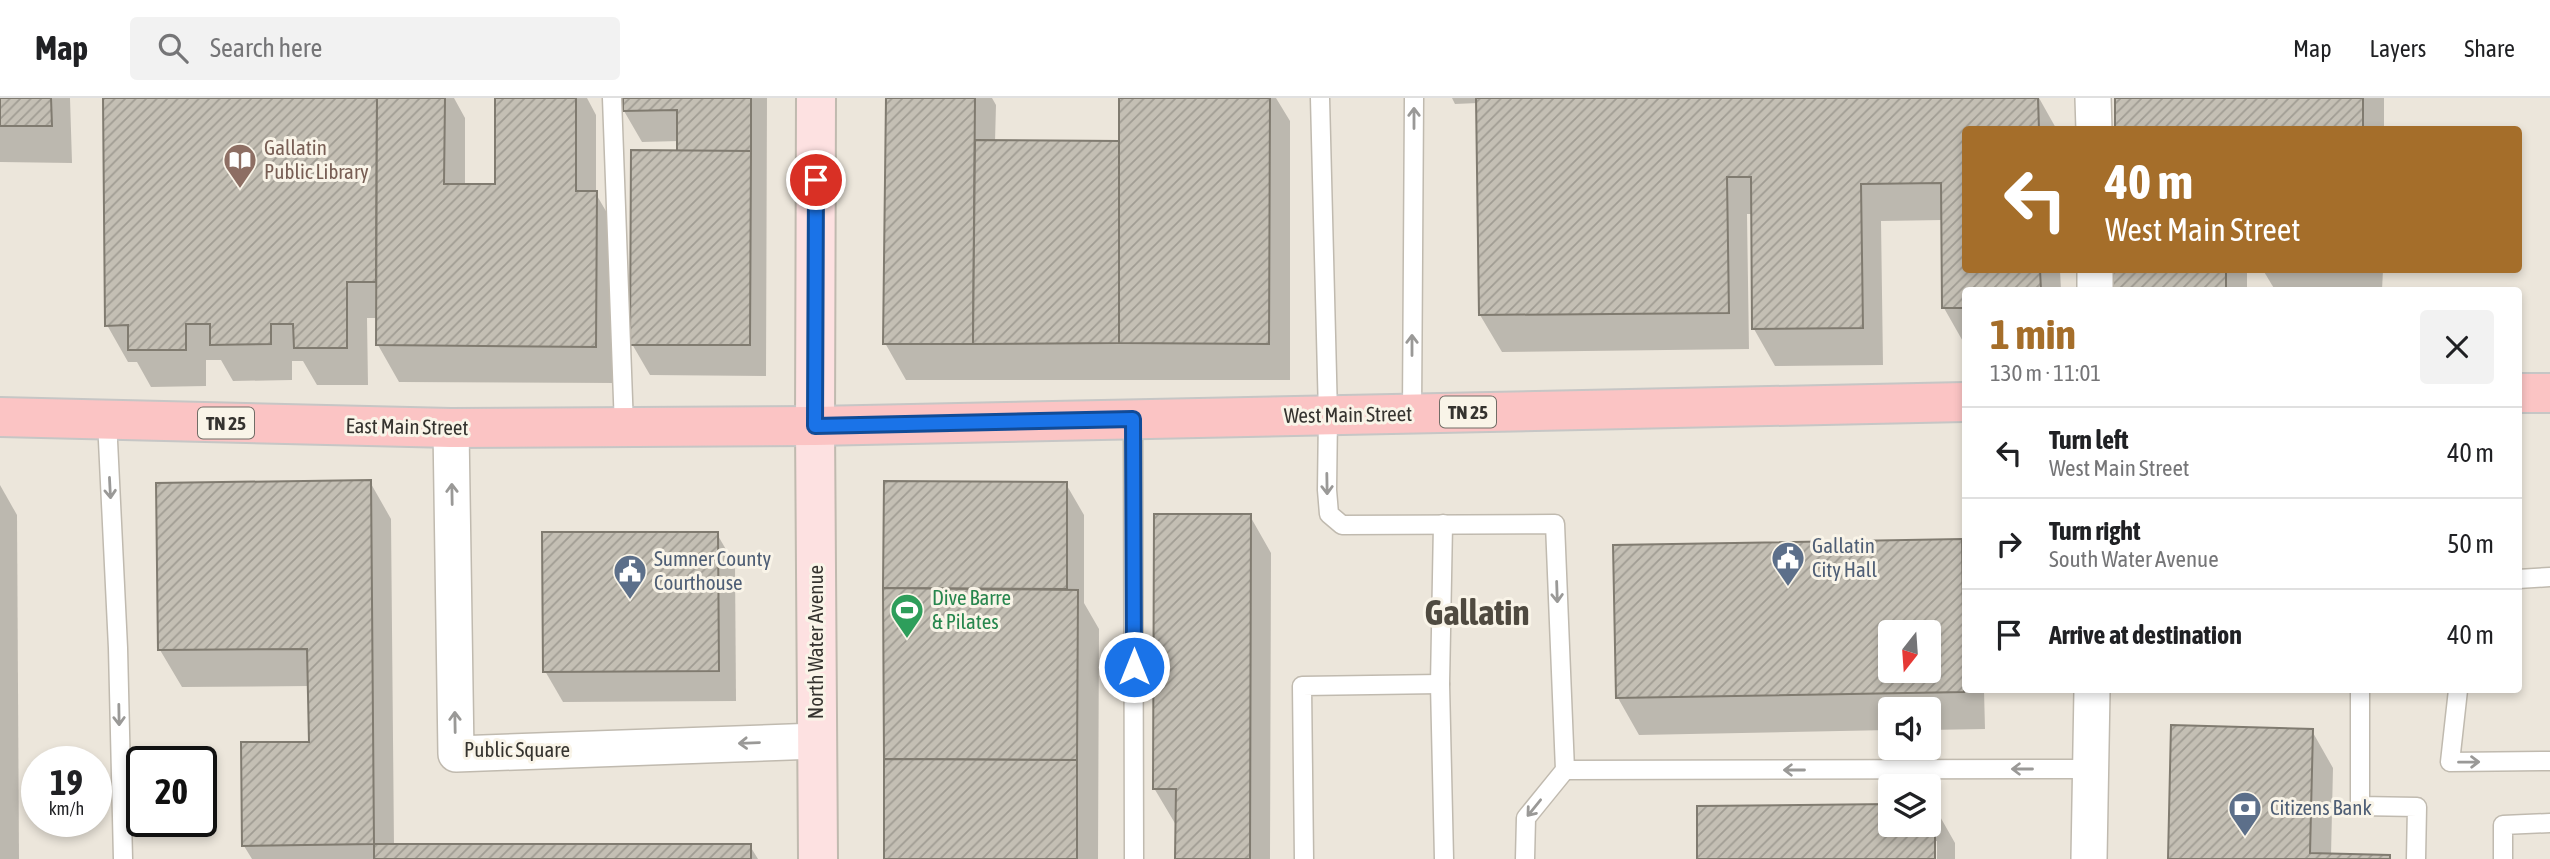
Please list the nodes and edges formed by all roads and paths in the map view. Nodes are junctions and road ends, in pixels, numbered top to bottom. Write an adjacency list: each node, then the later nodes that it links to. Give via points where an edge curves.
1 (612, 98): 16 (lane)
2 (816, 98): 15 (main road, North Water Avenue)
3 (1320, 98): 11 (lane)
4 (1414, 98): 10 (lane, one-way to 4)
5 (2093, 98): 6 (street)
6 (2094, 126)
7 (2522, 393): 8 (main road)
8 (2550, 393)
9 (1962, 402): 10 (main road, West Main Street / TN 25)
10 (1412, 413): 11 (main road, West Main Street / TN 25)
11 (1328, 415): 13 (main road, West Main Street / TN 25); 18 (lane, one-way to 18, via 1329,514 1342,525)
12 (0, 417): 14 (main road, East Main Street / TN 25)
13 (1133, 419): 15 (main road, West Main Street / TN 25); 32 (lane)
14 (107, 420): 17 (main road, East Main Street / TN 25); 30 (lane, one-way to 30)
15 (815, 426): 16 (main road, East Main Street / TN 25); 25 (main road, North Water Avenue)
16 (624, 427): 17 (main road, East Main Street / TN 25)
17 (452, 428): 25 (street, Public Square, one-way to 17, via 456,754)
18 (1443, 524): 21 (lane); 28 (lane, one-way to 28, via 1555,524)
19 (2550, 577): 20 (lane)
20 (2522, 579)
21 (1440, 684): 33 (lane, via 1302,686); 34 (lane)
22 (2092, 693): 27 (street)
23 (2360, 693): 37 (lane, via 2360,806 2417,807)
24 (2458, 693): 26 (lane, one-way to 26, via 2450,762)
25 (817, 740): 31 (main road, North Water Avenue)
26 (2550, 761)
27 (2090, 769): 28 (lane, one-way to 28); 36 (street)
28 (1564, 770): 35 (lane, one-way to 35, via 1526,818)
29 (2550, 823): 38 (lane, via 2503,825)
30 (123, 859)
31 (818, 859)
32 (1134, 859)
33 (1304, 859)
34 (1444, 859)
35 (1525, 859)
36 (2089, 859)
37 (2416, 859)
38 (2503, 859)

